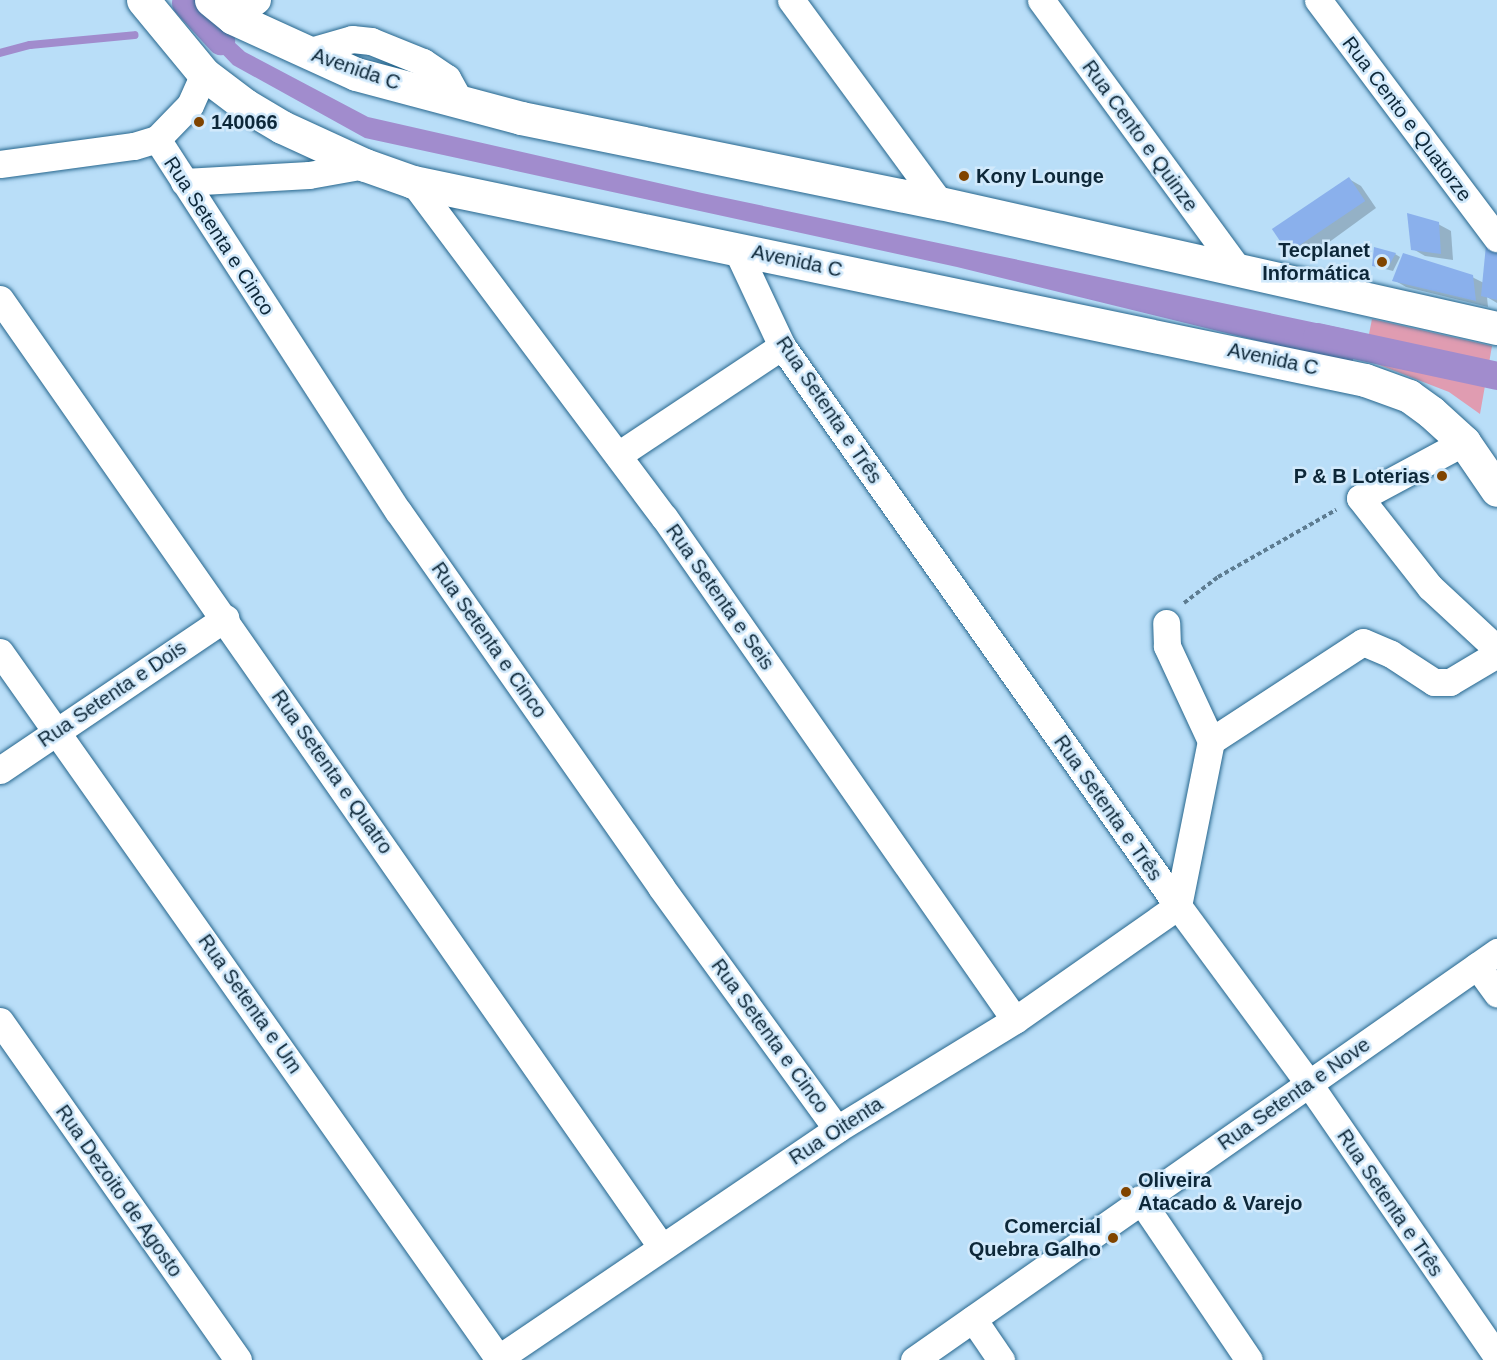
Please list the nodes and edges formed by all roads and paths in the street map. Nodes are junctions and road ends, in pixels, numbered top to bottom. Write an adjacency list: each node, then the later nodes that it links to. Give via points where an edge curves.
1 (791, 0): 12 (street)
2 (1041, 0): 15 (street, Rua Cento e Quinze)
3 (1318, 0): 13 (street, Rua Cento e Quatorze)
4 (154, 4): 6 (main road, Avenida C)
5 (234, 6): 12 (main road, Avenida C, via 307,52 356,74 521,118)
6 (204, 74): 7 (street, via 190,105); 9 (main road, Avenida C, via 282,127)
7 (157, 139): 8 (street, via 134,146); 10 (street, Rua Setenta e Cinco)
8 (0, 164)
9 (365, 165): 10 (street, via 309,175); 11 (main road, Avenida C)
10 (184, 182): 36 (street, Rua Setenta e Cinco, via 398,511 661,887)
11 (413, 182): 14 (main road, Avenida C); 20 (street, Rua Setenta e Seis)
12 (940, 203): 15 (main road, Avenida C)
13 (1497, 238)
14 (736, 248): 18 (street, Rua Setenta e Três); 19 (main road, Avenida C, via 1365,380 1409,396)
15 (1240, 272): 17 (main road, Avenida C)
16 (0, 299): 23 (street, Rua Setenta e Quatro)
17 (1497, 328)
18 (782, 346): 20 (street); 30 (street, Rua Setenta e Três)
19 (1472, 452): 21 (main road, Avenida C); 22 (street)
20 (618, 455): 33 (street, Rua Setenta e Seis)
21 (1497, 490)
22 (1360, 498): 24 (path, via 1218,577 1174,610); 26 (street, via 1431,587)
23 (225, 618): 27 (street, Rua Setenta e Dois); 38 (street, Rua Setenta e Quatro)
24 (1166, 623): 28 (street, via 1167,646)
25 (0, 652): 27 (street, Rua Setenta e Um)
26 (1497, 652): 28 (street, via 1450,682 1434,682 1391,654 1363,642)
27 (58, 730): 29 (street, Rua Setenta e Dois); 41 (street, Rua Setenta e Um)
28 (1211, 741): 30 (street)
29 (0, 770)
30 (1178, 906): 33 (street, Rua Oitenta); 35 (street, Rua Setenta e Três)
31 (1487, 959): 32 (street); 35 (street, Rua Setenta e Nove)
32 (1497, 994)
33 (1015, 1020): 36 (street, Rua Oitenta)
34 (2, 1028): 42 (street, Rua Dezoito de Agosto)
35 (1309, 1084): 37 (street, Rua Setenta e Nove); 40 (street, Rua Setenta e Três)
36 (837, 1129): 38 (street, Rua Oitenta)
37 (1140, 1199): 39 (street, Rua Setenta e Nove); 45 (street)
38 (661, 1246): 41 (street, Rua Oitenta)
39 (973, 1319): 43 (street, Rua Setenta e Nove); 44 (street)
40 (1497, 1357)
41 (497, 1359)
42 (238, 1360)
43 (914, 1360)
44 (1001, 1360)
45 (1249, 1360)

